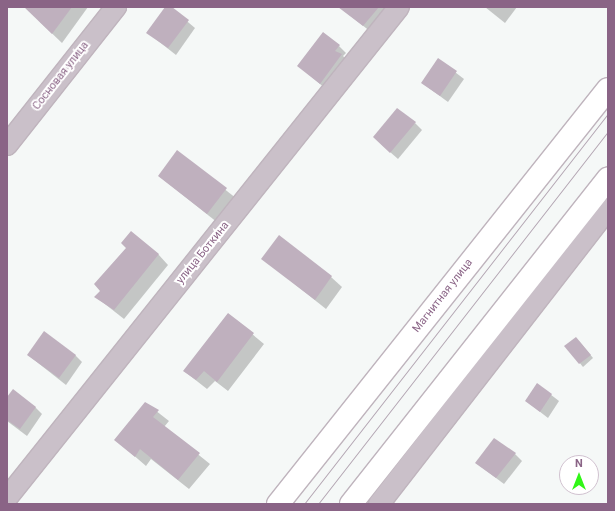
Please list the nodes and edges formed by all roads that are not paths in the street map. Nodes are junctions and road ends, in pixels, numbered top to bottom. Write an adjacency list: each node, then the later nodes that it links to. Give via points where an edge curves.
1 (116, 7): 4 (street, Сосновая улица)
2 (399, 7): 7 (street, улица Боткина)
3 (608, 89): 8 (main road, Магнитная улица)
4 (7, 145)
5 (608, 178): 9 (main road)
6 (608, 209): 10 (street)
7 (7, 498)
8 (278, 504)
9 (351, 504)
10 (379, 504)

